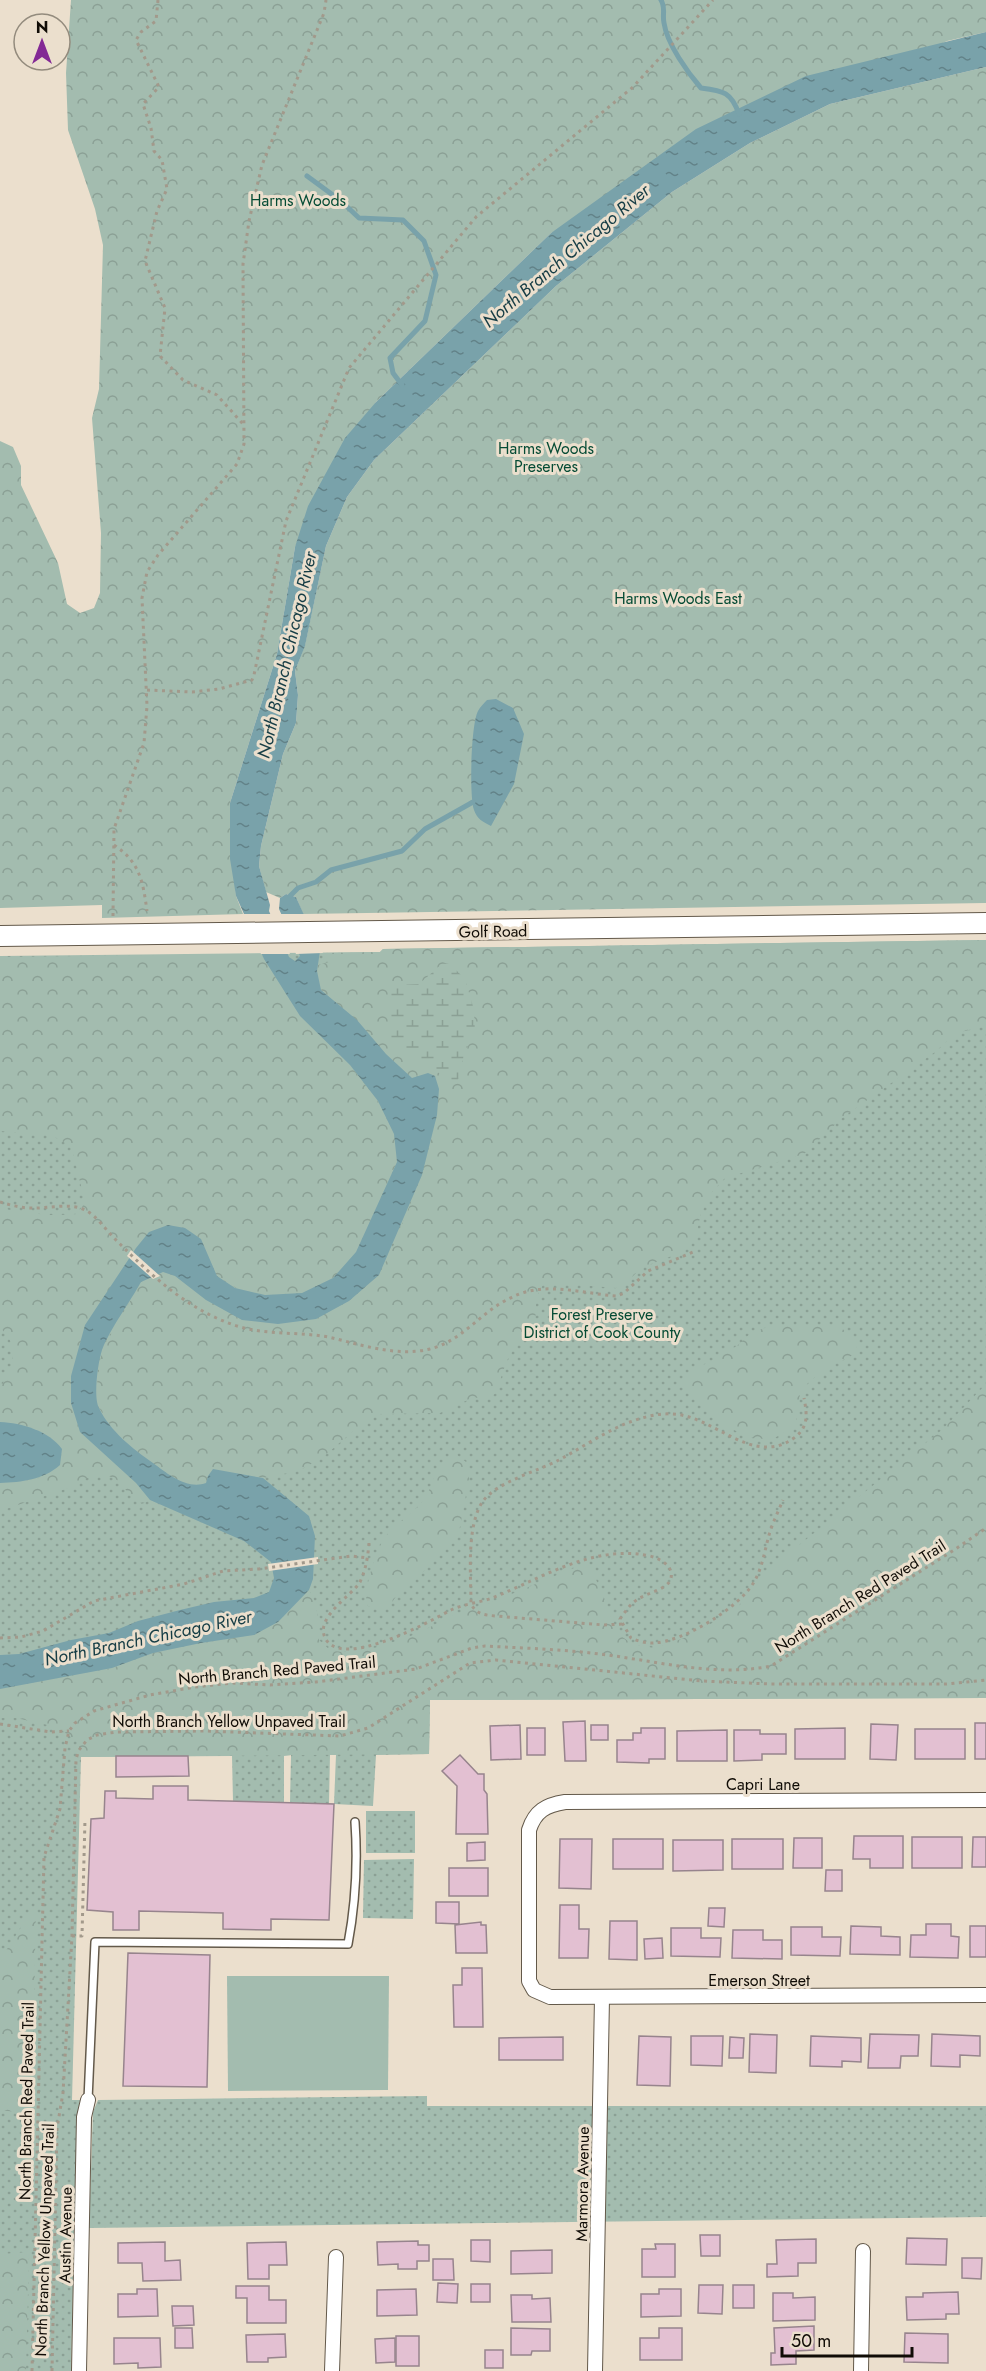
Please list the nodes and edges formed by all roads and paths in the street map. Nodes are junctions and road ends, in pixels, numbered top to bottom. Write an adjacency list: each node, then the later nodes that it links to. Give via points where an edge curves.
1 (158, 0): 4 (path, via 156,21 136,40 159,87 143,104 154,151 162,160 167,189 157,211 145,261 165,308 160,356 183,380 217,395)
2 (326, 0): 4 (path, via 262,165 249,221 243,264)
3 (713, 0): 5 (path, via 633,87 476,217 349,368 286,521 252,680 192,692)
4 (243, 424): 5 (path, via 244,444 237,464 147,572 142,598)
5 (147, 690): 6 (path, via 144,743 114,829)
6 (114, 845): 7 (path, via 128,854 142,879); 9 (path)
7 (147, 911)
8 (986, 923): 9 (main road, Golf Road)
9 (114, 935): 10 (main road, Golf Road)
10 (0, 936)
11 (0, 1202): 12 (path, via 28,1208 75,1206 87,1210 167,1287 194,1306 232,1324 394,1351 412,1352 452,1341 507,1300 523,1293 556,1289 617,1296 648,1271)
12 (693, 1252)
13 (804, 1398): 18 (path, via 805,1427 785,1444 738,1442 699,1419 658,1414 625,1424 490,1493 474,1529)
14 (783, 1500): 19 (path, via 762,1566 753,1584 735,1604 686,1633 653,1643 630,1638)
15 (986, 1527): 23 (path, North Branch Red Paved Trail, via 771,1666 726,1670 591,1653 485,1646 416,1669 316,1682 233,1683 150,1695 94,1711)
16 (369, 1542): 17 (path)
17 (368, 1558): 18 (path, via 359,1584 330,1612 325,1625 328,1643 337,1648 371,1645 393,1638); 20 (path, via 223,1571 184,1584 94,1601 43,1631)
18 (471, 1604): 19 (path, via 481,1615); 19 (path, via 580,1559 625,1553 657,1558 667,1565 671,1579 630,1605 620,1619)
19 (622, 1624)
20 (0, 1638)
21 (986, 1680): 27 (path, North Branch Yellow Unpaved Trail, via 946,1684 759,1684 496,1660 470,1663 369,1728 340,1736 205,1731 97,1735 87,1740 76,1759)
22 (0, 1724): 23 (path)
23 (69, 1731): 34 (path, North Branch Red Paved Trail, via 60,1809 44,1857)
24 (986, 1800): 28 (street, Capri Lane, via 552,1804 541,1809 530,1830 529,1981)
25 (85, 1819): 27 (path, via 82,1936)
26 (355, 1822): 31 (lane, via 357,1892 348,1944 95,1942)
27 (72, 1936): 35 (path, North Branch Yellow Unpaved Trail, via 63,2093 57,2128)
28 (534, 1990): 30 (street, Emerson Street, via 550,1997)
29 (986, 1995): 30 (street, Emerson Street)
30 (602, 1998): 38 (street, Marmora Avenue)
31 (88, 2100): 36 (street, Austin Avenue, via 84,2117)
32 (863, 2251): 39 (street)
33 (336, 2257): 37 (street)
34 (32, 2371)
35 (52, 2371)
36 (79, 2371)
37 (333, 2371)
38 (595, 2371)
39 (861, 2371)

